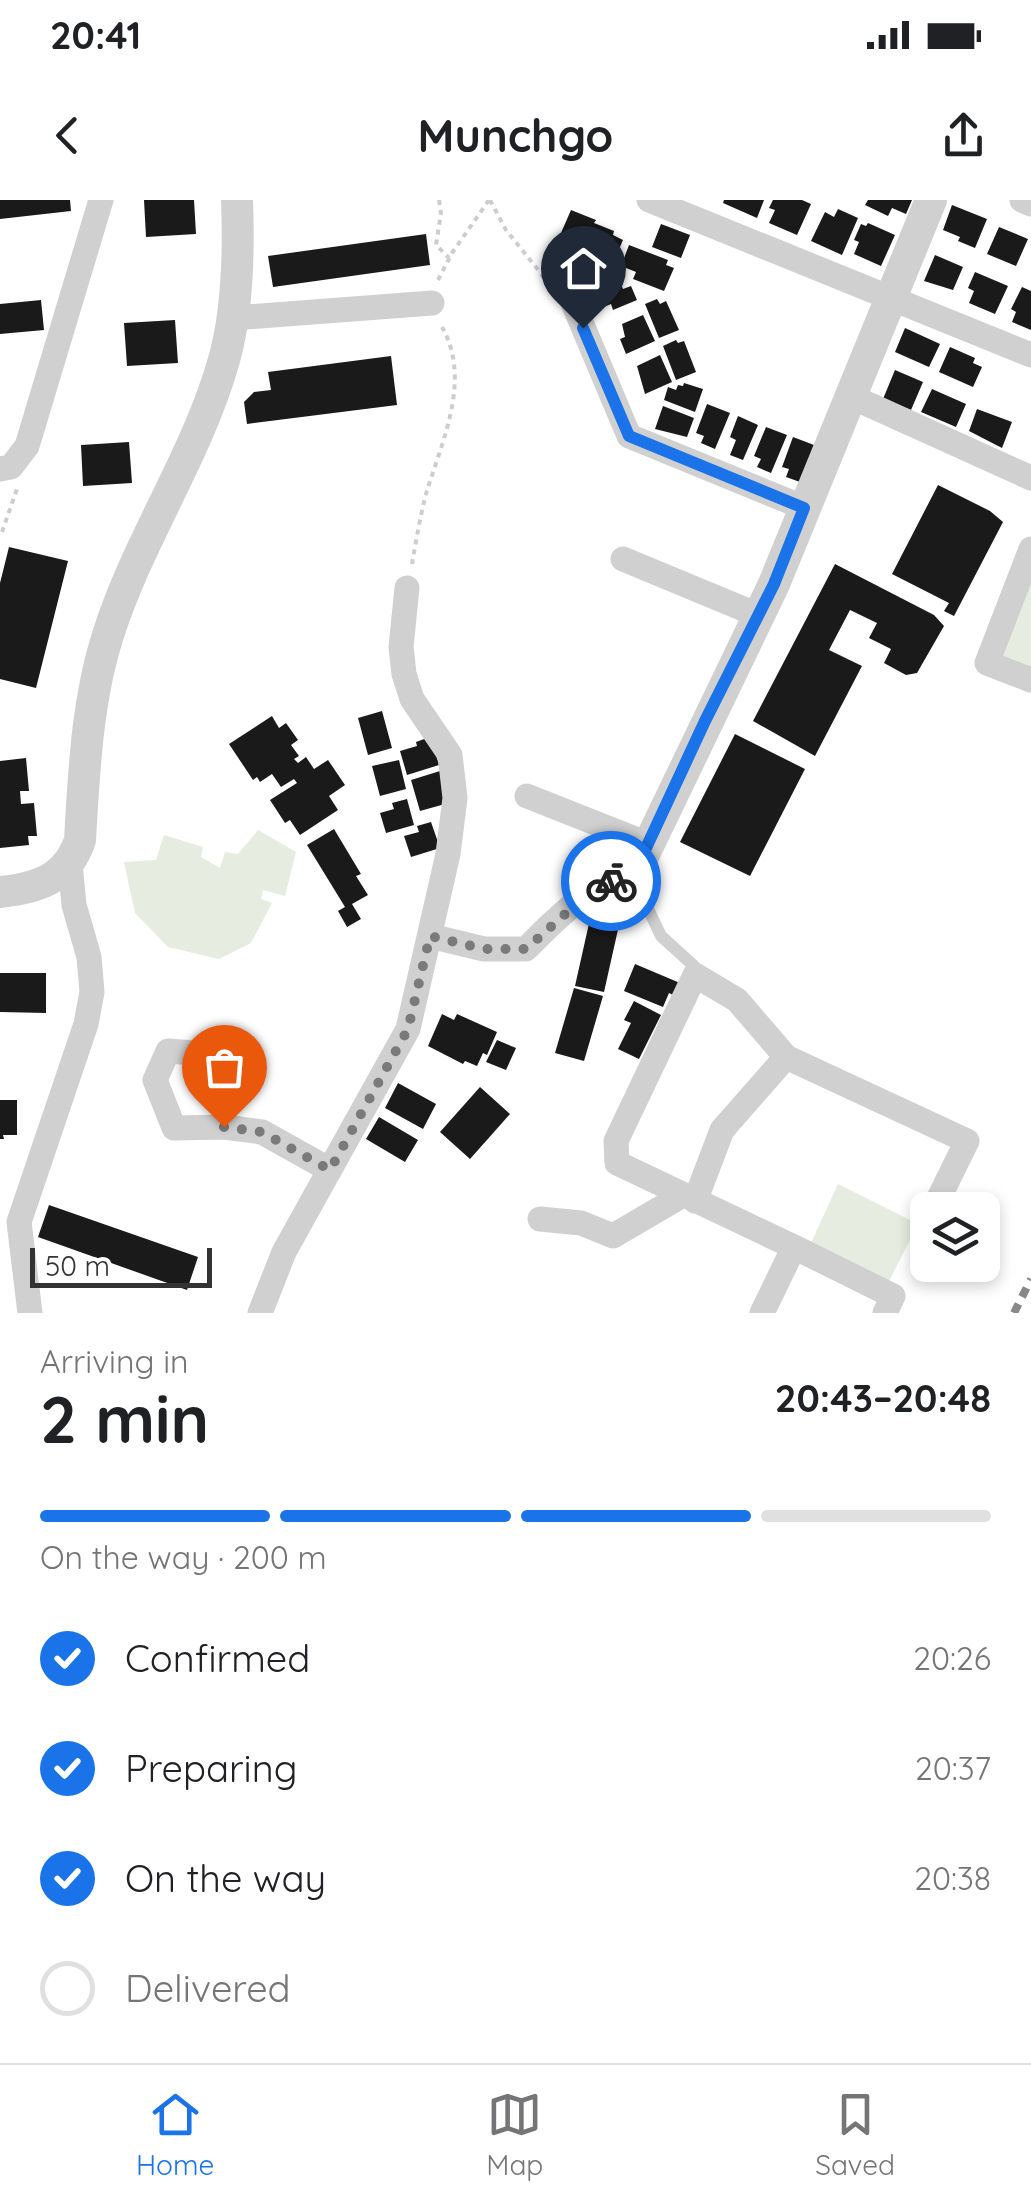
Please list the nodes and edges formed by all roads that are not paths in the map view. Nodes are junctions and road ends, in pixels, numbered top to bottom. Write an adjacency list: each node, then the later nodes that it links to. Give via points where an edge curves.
1 (100, 200): 13 (street, via 27,446)
2 (236, 200): 10 (street)
3 (649, 200): 8 (street)
4 (931, 200): 8 (street)
5 (1022, 200): 6 (street)
6 (1031, 204)
7 (563, 299): 15 (street, via 573,333 629,436)
8 (890, 300): 11 (street); 12 (street)
9 (432, 303): 10 (street)
10 (234, 318): 23 (street, via 203,418 108,635 94,689 80,840)
11 (1031, 356)
12 (850, 396): 14 (street); 15 (street)
13 (10, 473)
14 (1031, 478)
15 (804, 508): 19 (street)
16 (1031, 549): 20 (street, via 986,663)
17 (623, 558): 19 (street)
18 (407, 588): 26 (street, via 404,674 412,699 450,756 455,798)
19 (758, 615): 22 (street)
20 (1031, 680)
21 (527, 796): 22 (street)
22 (648, 844): 24 (street)
23 (70, 864): 25 (street, via 31,888); 35 (street, via 92,992 19,1222)
24 (633, 876): 26 (street, via 592,890 526,949 484,949); 27 (lane, via 661,936 694,966)
25 (0, 892)
26 (430, 936): 30 (street, via 408,1029)
27 (695, 975): 29 (street, via 736,1000); 32 (street, via 616,1141 617,1164)
28 (233, 1056): 30 (street, via 168,1051 155,1080 174,1128 262,1132)
29 (786, 1057): 31 (street, via 967,1141); 32 (street, via 722,1130)
30 (330, 1170): 36 (street, via 284,1252)
31 (942, 1192)
32 (689, 1198): 33 (street, via 613,1236 581,1223); 34 (street)
33 (540, 1219)
34 (794, 1247): 37 (street); 38 (street, via 893,1296)
35 (30, 1313)
36 (260, 1313)
37 (762, 1313)
38 (885, 1313)

